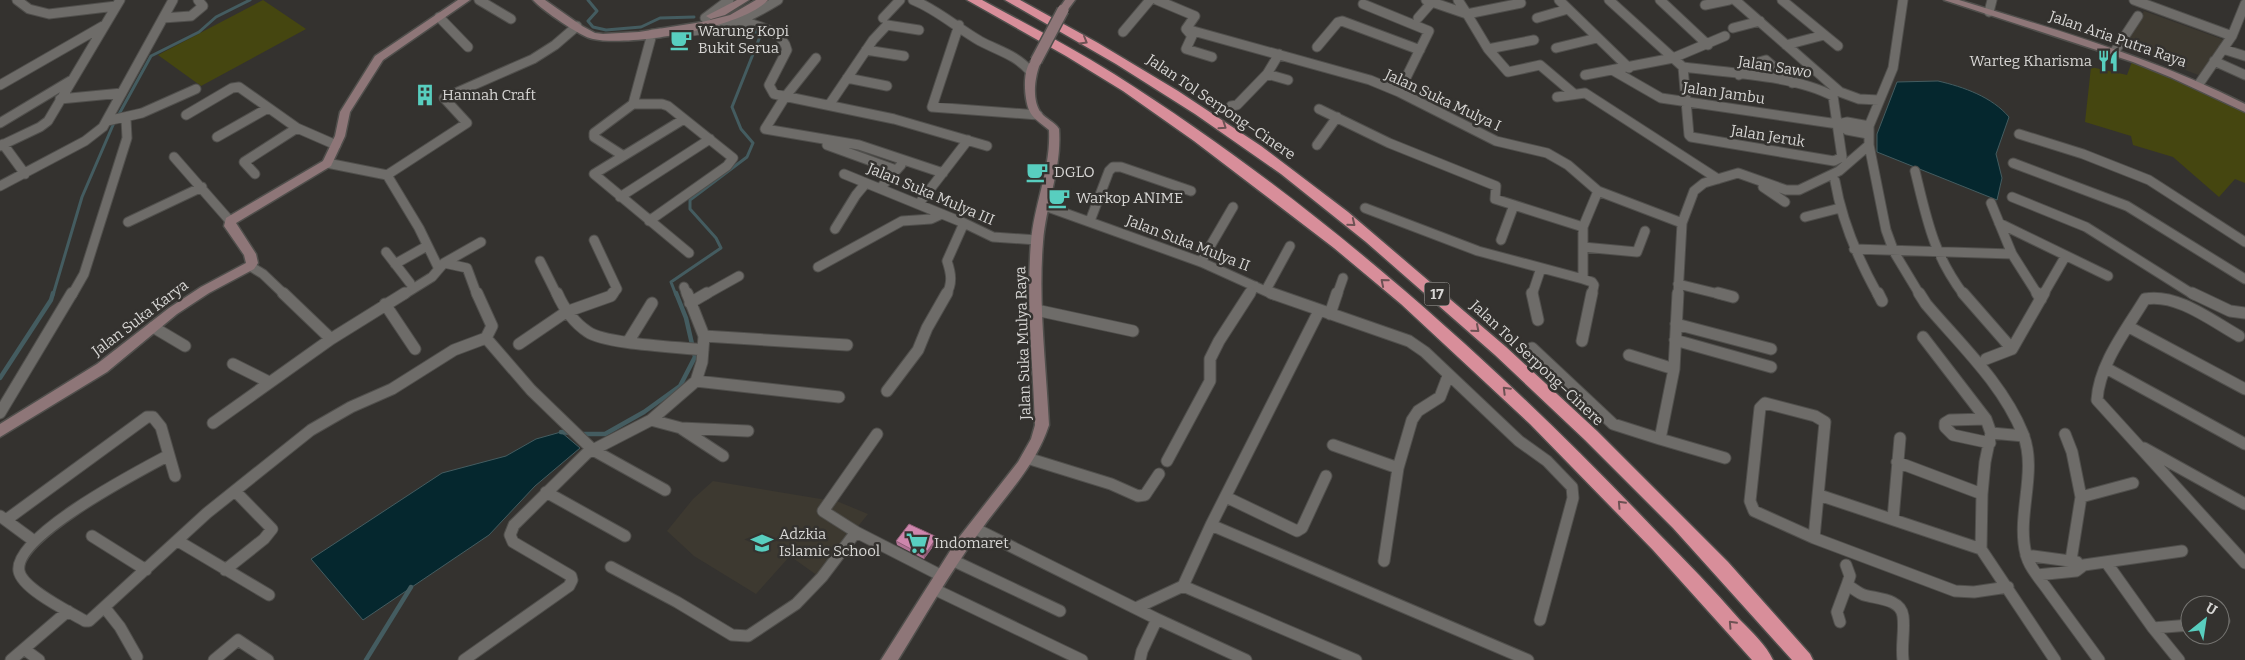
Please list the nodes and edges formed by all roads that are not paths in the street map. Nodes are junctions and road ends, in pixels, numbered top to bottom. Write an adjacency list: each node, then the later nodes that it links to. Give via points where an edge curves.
1 (17, 0): 29 (street, via 29,9 49,14)
2 (173, 0): 41 (street)
3 (198, 0): 41 (street, via 203,6 191,16)
4 (466, 0): 40 (street)
5 (479, 0): 46 (street)
6 (538, 0): 51 (street)
7 (729, 0): 42 (street)
8 (744, 0): 42 (street, via 721,14)
9 (763, 0): 53 (street, via 732,18)
10 (778, 0): 47 (street)
11 (900, 0): 43 (street)
12 (913, 0): 50 (street)
13 (973, 0): 336 (highway, 17, one-way to 13, via 1614,497 1493,377 1382,280 1206,142 1124,86)
14 (1011, 0): 337 (highway, Jalan Tol Serpong–Cinere / 17, one-way to 337, via 1144,74 1228,129 1320,197 1406,267 1518,365 1638,481)
15 (1070, 0): 81 (street, bridge)
16 (1150, 0): 56 (street)
17 (1157, 0): 31 (street)
18 (1458, 0): 38 (street)
19 (1559, 0): 36 (street)
20 (1609, 0): 79 (street)
21 (1660, 0): 63 (street)
22 (1729, 0): 35 (street)
23 (1735, 0): 48 (street)
24 (1782, 0): 58 (street)
25 (1903, 0): 103 (street, via 1893,68)
26 (1949, 0): 37 (street, Jalan Aria Putra Raya)
27 (1992, 0): 37 (street)
28 (2134, 0): 60 (street)
29 (119, 1): 49 (street)
30 (1429, 1): 38 (street); 44 (street)
31 (1179, 3): 54 (street, via 1194,16)
32 (1521, 3): 38 (street)
33 (1363, 4): 72 (street, via 1426,29 1428,32)
34 (2245, 4): 60 (street)
35 (1706, 5)
36 (1568, 9): 45 (street); 61 (street)
37 (1989, 12): 73 (street, Jalan Aria Putra Raya)
38 (1467, 14): 69 (street)
39 (2138, 16): 73 (street)
40 (439, 17): 66 (street); 126 (street, via 379,58 345,112)
41 (163, 18): 98 (street)
42 (705, 18): 53 (street)
43 (883, 18)
44 (1418, 18)
45 (1538, 18)
46 (512, 19)
47 (742, 21): 57 (street, via 715,30); 100 (street, via 771,32 787,45 769,85 774,94)
48 (1760, 21): 52 (street); 64 (street)
49 (105, 25): 90 (street); 94 (street)
50 (959, 25): 81 (street, via 977,39); 112 (street, via 932,107)
51 (577, 26): 57 (street, via 596,37); 140 (street, via 533,59 444,98 468,123)
52 (1733, 28)
53 (676, 29): 57 (street)
54 (1186, 29): 74 (street, Jalan Suka Mulya I); 77 (street, via 1192,36 1186,49)
55 (919, 30): 71 (street, via 887,25)
56 (1123, 32)
57 (652, 34): 105 (street)
58 (1824, 35): 64 (street); 65 (street)
59 (1725, 36): 63 (street)
60 (2232, 36): 70 (street)
61 (1597, 38): 68 (street); 83 (street)
62 (1534, 40): 69 (street)
63 (1708, 45): 79 (street)
64 (1786, 45): 103 (street, via 1840,92 1863,101)
65 (1838, 46)
66 (468, 47)
67 (1317, 47): 72 (street, via 1342,21)
68 (1556, 48)
69 (1488, 49): 99 (street, via 1508,72 1540,65)
70 (2223, 49): 76 (street); 80 (street)
71 (866, 50): 75 (street); 89 (street)
72 (1420, 50): 97 (street)
73 (2115, 51): 93 (street, Jalan Aria Putra Raya)
74 (1279, 54): 85 (street); 97 (street, Jalan Suka Mulya I, via 1370,80)
75 (904, 56)
76 (2245, 56)
77 (1212, 57)
78 (816, 58): 100 (street)
79 (1673, 58): 82 (street); 83 (street)
80 (2214, 61): 86 (street); 93 (street)
81 (1033, 66): 112 (street, Jalan Suka Mulya Raya, via 1031,96)
82 (1682, 67): 88 (street, Jalan Sawo); 104 (street)
83 (1629, 68): 84 (street)
84 (1614, 70): 87 (street); 104 (street, Jalan Jambu, via 1658,97)
85 (1267, 74): 91 (street); 107 (street, via 1237,105)
86 (2245, 75)
87 (1585, 76)
88 (1739, 76): 92 (street, Jalan Sawo); 92 (street, via 1766,60)
89 (847, 78): 95 (street); 106 (street)
90 (72, 80): 102 (street); 116 (street)
91 (1288, 80)
92 (1792, 84): 117 (street, Jalan Sawo, via 1828,91)
93 (2199, 84): 109 (street, Jalan Aria Putra Raya)
94 (0, 85)
95 (887, 86)
96 (196, 89): 115 (street)
97 (1399, 92): 149 (street, Jalan Suka Mulya I, via 1496,141 1547,153)
98 (122, 93): 102 (street); 115 (street)
99 (1573, 93): 101 (street); 141 (street, via 1585,93 1600,101)
100 (785, 97): 106 (street); 120 (street, via 765,129)
101 (1557, 97)
102 (60, 99): 125 (street, via 44,124)
103 (1879, 100): 121 (street)
104 (1687, 101): 117 (street, Jalan Jambu); 117 (street, Jalan Jeruk, via 1689,135 1692,137 1834,160 1842,157)
105 (633, 104): 114 (street, via 665,105); 129 (street, via 594,135)
106 (829, 105): 124 (street, via 894,118)
107 (1232, 106)
108 (268, 108): 111 (street, via 235,87); 118 (street); 122 (street)
109 (2245, 108)
110 (1319, 109): 113 (street)
111 (186, 115)
112 (1038, 115): 156 (street, Jalan Suka Mulya Raya, via 1054,133 1055,162)
113 (1337, 118): 127 (street); 155 (street, via 1423,158 1496,186 1494,198)
114 (684, 119): 123 (street); 129 (street)
115 (116, 120): 137 (street); 247 (street, via 127,138 84,274)
116 (0, 123)
117 (1838, 124): 121 (street, Jalan Jambu, via 1847,130)
118 (297, 128): 126 (street); 138 (street, via 244,162)
119 (2019, 134): 176 (street, via 2149,180)
120 (799, 135): 131 (street, via 859,145); 134 (street)
121 (1869, 135): 142 (street, via 1839,171 1799,190 1786,190); 182 (street, via 1886,230)
122 (217, 137)
123 (710, 139): 151 (street); 163 (street, via 733,157 732,162)
124 (968, 140): 128 (street); 136 (street)
125 (2, 145): 137 (street)
126 (336, 145): 132 (street)
127 (1317, 145)
128 (987, 146)
129 (622, 155): 151 (street, via 594,174)
130 (174, 157): 147 (street)
131 (904, 160): 134 (street); 136 (street)
132 (327, 163): 140 (street); 162 (street)
133 (2013, 164): 198 (street, via 2127,206)
134 (896, 170): 145 (street)
135 (1915, 171): 183 (street)
136 (943, 173): 152 (street)
137 (25, 174): 146 (street)
138 (256, 174)
139 (844, 174): 144 (street, Jalan Suka Mulya III)
140 (387, 175): 177 (street)
141 (1718, 179): 142 (street, via 1738,173); 167 (street, via 1704,183 1694,191)
142 (1755, 179): 153 (street)
143 (1835, 181): 159 (street)
144 (866, 183): 160 (street, Jalan Suka Mulya III); 170 (street)
145 (883, 185)
146 (0, 186)
147 (202, 187): 162 (street); 165 (street)
148 (1191, 191): 164 (street, via 1121,167 1113,168)
149 (1598, 191): 167 (street, Jalan Suka Mulya I); 169 (street)
150 (2012, 197): 213 (street, via 2097,232 2200,298 2232,312)
151 (620, 198): 163 (street)
152 (922, 201)
153 (1785, 202)
154 (1991, 203): 168 (street)
155 (1514, 205): 169 (street); 174 (street)
156 (1045, 206): 164 (street, Jalan Suka Mulya II); 173 (street, Jalan Suka Mulya Raya)
157 (1233, 207): 188 (street)
158 (1365, 208): 193 (street, via 1478,251)
159 (1840, 208): 161 (street); 180 (street)
160 (942, 214): 166 (street, Jalan Suka Mulya III); 192 (street, via 931,219 902,221)
161 (1805, 217)
162 (230, 221): 190 (street, via 230,226 250,254)
163 (649, 221): 184 (street)
164 (1090, 221): 188 (street, Jalan Suka Mulya II)
165 (128, 222)
166 (964, 223): 173 (street, Jalan Suka Mulya III, via 993,237); 245 (street, via 947,261 951,273 950,288 918,350)
167 (1682, 223): 200 (street)
168 (1999, 223): 185 (street); 186 (street)
169 (1583, 227): 179 (street)
170 (835, 229)
171 (1645, 231): 179 (street, via 1637,252)
172 (594, 240): 211 (street, via 617,289 611,296)
173 (1037, 240): 210 (street, Jalan Suka Mulya Raya)
174 (1501, 240)
175 (481, 242): 191 (street)
176 (2245, 242)
177 (427, 246): 189 (street); 191 (street)
178 (1290, 246): 203 (street)
179 (1583, 247): 197 (street)
180 (1854, 249): 182 (street); 206 (street)
181 (386, 252): 189 (street)
182 (1894, 252): 183 (street); 256 (street, via 1926,304 2014,414)
183 (1937, 252): 185 (street); 233 (street, via 1987,323)
184 (689, 253)
185 (2012, 254): 205 (street)
186 (2066, 257): 195 (street); 205 (street)
187 (540, 261): 211 (street)
188 (1201, 262): 201 (street, Jalan Suka Mulya II)
189 (395, 264): 199 (street)
190 (250, 266): 216 (street, Jalan Suka Karya, via 205,290); 222 (street, via 263,274)
191 (442, 266): 209 (street, via 432,277); 223 (street, via 462,266 469,271 492,326)
192 (818, 267)
193 (1541, 268): 197 (street); 214 (street, via 1531,293 1532,307)
194 (739, 276): 208 (street)
195 (2108, 276)
196 (1342, 278): 212 (street)
197 (1583, 278): 225 (street, via 1594,285)
198 (2245, 279)
199 (410, 283)
200 (1678, 284): 204 (street); 215 (street)
201 (1256, 286): 203 (street, Jalan Suka Mulya II); 268 (street, via 1219,341 1210,359 1208,385)
202 (684, 287): 208 (street)
203 (1266, 290): 212 (street, Jalan Suka Mulya II)
204 (1733, 297)
205 (2041, 299): 233 (street)
206 (1882, 301)
207 (652, 303): 226 (street)
208 (690, 303): 219 (street)
209 (385, 304): 222 (street); 231 (street)
210 (1036, 310): 218 (street); 266 (street, Jalan Suka Mulya Raya, via 1042,425 1040,437)
211 (566, 312): 226 (street, via 599,338); 227 (street)
212 (1324, 312): 241 (street, Jalan Suka Mulya II, via 1409,341); 282 (street)
213 (2245, 313)
214 (1538, 320)
215 (1676, 324): 224 (street); 232 (street)
216 (154, 326): 229 (street); 252 (street, Jalan Suka Karya, via 102,368)
217 (2129, 327): 220 (street, via 2145,299 2158,297); 239 (street); 244 (street)
218 (1133, 331)
219 (704, 336): 228 (street); 234 (street)
220 (2239, 336)
221 (1923, 337): 248 (street)
222 (330, 338): 243 (street)
223 (486, 338): 263 (street, via 531,390); 278 (street, via 454,350 392,389 311,430)
224 (1675, 340): 238 (street); 240 (street)
225 (1582, 341)
226 (628, 342): 234 (street)
227 (519, 344)
228 (846, 345)
229 (185, 346)
230 (1532, 348): 259 (street, via 1613,424)
231 (415, 349)
232 (1771, 349)
233 (2012, 349): 236 (street)
234 (698, 350): 242 (street, via 702,362)
235 (1629, 355): 240 (street)
236 (1986, 359)
237 (233, 364): 243 (street)
238 (1770, 367)
239 (2106, 368): 260 (street, via 2096,386 2097,400); 261 (street)
240 (1674, 369): 259 (street)
241 (1448, 376): 270 (street, via 1440,397 1415,415); 319 (street, Jalan Suka Mulya II, via 1519,441 1547,461 1572,487 1573,498)
242 (696, 380): 246 (street); 249 (street)
243 (268, 382): 250 (street)
244 (2245, 389)
245 (887, 391)
246 (839, 397)
247 (0, 413)
248 (1986, 419): 257 (street); 257 (street, via 1950,420 1945,422 1945,427 1953,435)
249 (651, 420): 251 (street); 263 (street)
250 (213, 423)
251 (681, 428): 253 (street); 265 (street)
252 (0, 430)
253 (748, 431)
254 (877, 434): 289 (street, via 823,512)
255 (2065, 434): 283 (street)
256 (2020, 436): 257 (street); 297 (street, via 2029,459 2022,524)
257 (1995, 437): 280 (street, via 1985,462)
258 (1900, 438): 269 (street)
259 (1660, 439): 267 (street)
260 (2136, 444): 271 (street); 275 (street)
261 (2245, 444)
262 (1333, 445): 270 (street)
263 (591, 448): 277 (street); 279 (street)
264 (169, 455): 273 (street); 285 (street, via 161,427 153,417 147,417); 293 (street, via 88,500)
265 (723, 456)
266 (1027, 458): 272 (street, via 1111,484 1138,496 1145,495); 288 (street, Jalan Suka Mulya Raya)
267 (1725, 458)
268 (1167, 461)
269 (1897, 462): 280 (street); 286 (street)
270 (1398, 468): 299 (street)
271 (2181, 469): 275 (street); 284 (street)
272 (1159, 474)
273 (175, 476)
274 (1326, 476): 282 (street, via 1302,528 1297,531)
275 (2169, 480): 301 (street)
276 (2133, 483): 283 (street)
277 (665, 490)
278 (235, 491): 294 (street); 306 (street, via 272,529)
279 (546, 492): 291 (street); 329 (street, via 514,524 510,537 513,542 571,576 571,583)
280 (1982, 494): 295 (street)
281 (1819, 495): 286 (street); 292 (street); 292 (street, via 1824,420 1769,402 1762,405 1751,507)
282 (1226, 496): 287 (street)
283 (2081, 497): 303 (street)
284 (2245, 504)
285 (3, 518): 293 (street)
286 (1893, 518): 295 (street)
287 (1211, 525): 310 (street); 335 (street)
288 (974, 528): 298 (street, Jalan Suka Mulya Raya); 315 (street)
289 (856, 532): 304 (street, via 822,577 796,604 748,636 732,635); 307 (street)
290 (92, 536): 305 (street)
291 (625, 536)
292 (1814, 539): 311 (street, via 1955,591)
293 (34, 541): 316 (street, via 20,560 20,574 25,583)
294 (178, 541): 305 (street); 306 (street)
295 (1982, 549): 311 (street)
296 (2182, 551): 300 (street)
297 (2026, 554): 303 (street); 308 (street)
298 (952, 560): 307 (street, Jalan Suka Mulya Raya); 317 (street)
299 (1384, 561)
300 (2106, 562): 303 (street); 322 (street)
301 (2245, 563)
302 (1846, 564): 309 (street, via 1850,576)
303 (2077, 565): 308 (street)
304 (611, 567)
305 (146, 570): 314 (street)
306 (226, 570): 313 (street)
307 (942, 576): 312 (street, Jalan Suka Mulya Raya)
308 (2037, 576): 340 (street)
309 (1847, 584): 320 (street, via 1837,612); 338 (street, via 1862,594 1899,606 1903,616)
310 (1183, 586): 315 (street); 334 (street)
311 (2008, 587): 339 (street)
312 (934, 589): 330 (street, Jalan Suka Mulya Raya); 331 (street)
313 (269, 595)
314 (105, 608): 316 (street, via 87,621); 324 (street)
315 (1136, 608): 318 (street)
316 (68, 610): 323 (street)
317 (1060, 611)
318 (1157, 619): 332 (street); 333 (street)
319 (1540, 620)
320 (1840, 622)
321 (2180, 626): 322 (street)
322 (2153, 628): 341 (street)
323 (24, 649): 325 (street); 326 (street)
324 (137, 657)
325 (11, 660)
326 (39, 660)
327 (214, 660): 328 (street, via 238,640)
328 (268, 660)
329 (464, 660)
330 (889, 660)
331 (1082, 660)
332 (1140, 660)
333 (1246, 660)
334 (1356, 660)
335 (1528, 660)
336 (1764, 660)
337 (1804, 660)
338 (1903, 660)
339 (2055, 660)
340 (2099, 660)
341 (2179, 660)

